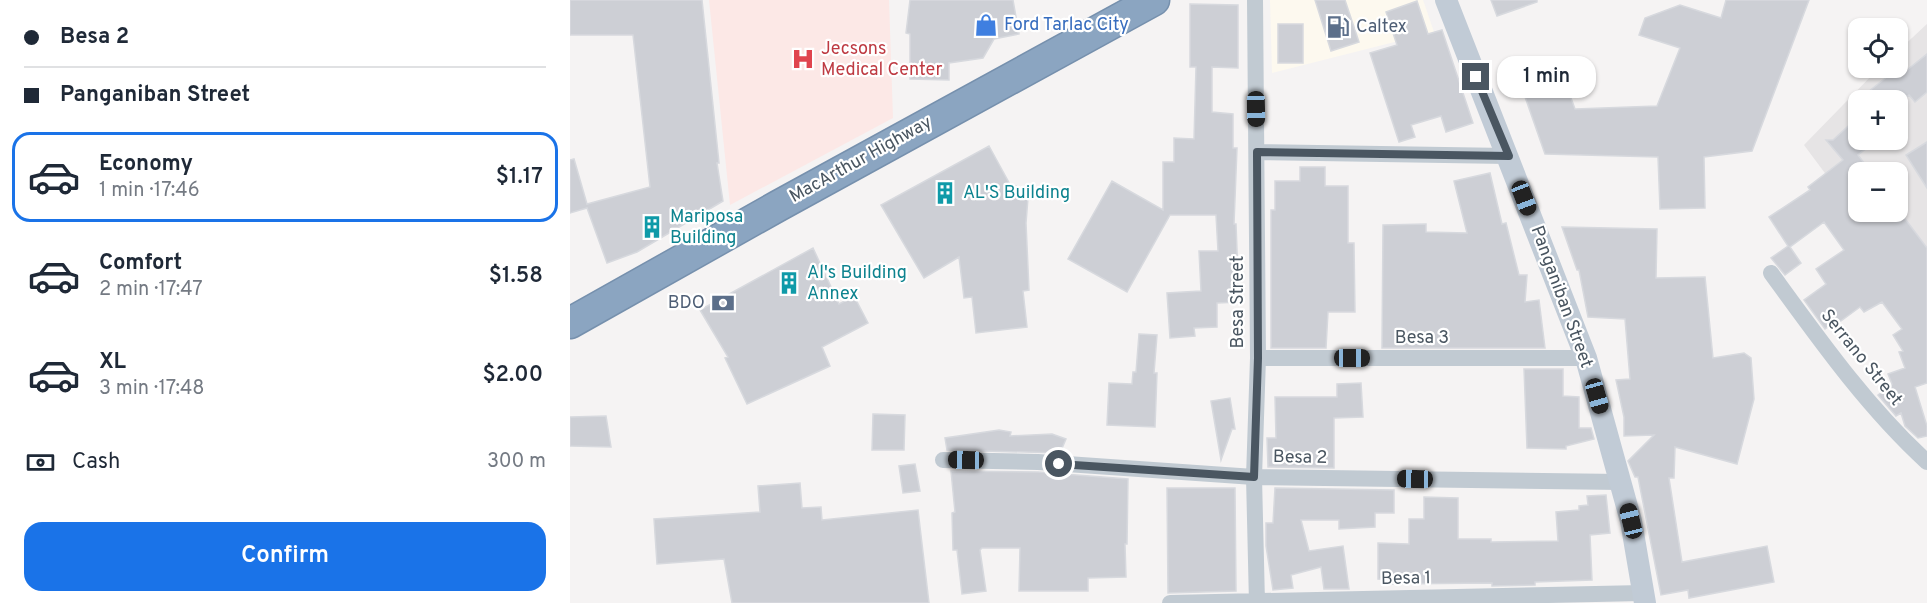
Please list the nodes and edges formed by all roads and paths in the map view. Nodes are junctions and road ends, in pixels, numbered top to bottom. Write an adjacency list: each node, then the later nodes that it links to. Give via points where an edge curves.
1 (1154, 0): 7 (highway, MacArthur Highway)
2 (1255, 0): 4 (street, Besa Street)
3 (1446, 0): 5 (street, Panganiban Street)
4 (1257, 152): 5 (street); 9 (street, Besa Street)
5 (1509, 156): 8 (street, Panganiban Street)
6 (1771, 273): 11 (street, Serrano Street, via 1828,352)
7 (570, 323)
8 (1586, 357): 9 (street, Besa 3); 13 (street, Panganiban Street)
9 (1258, 358): 12 (street, Besa Street)
10 (943, 460): 12 (street, Besa 2, via 1038,462)
11 (1927, 462)
12 (1254, 477): 13 (street, Besa 2); 16 (street, Besa Street)
13 (1621, 482): 14 (street, Panganiban Street)
14 (1644, 598): 16 (street, Besa 1)
15 (1170, 603): 16 (street, Besa 1)
16 (1257, 603)

